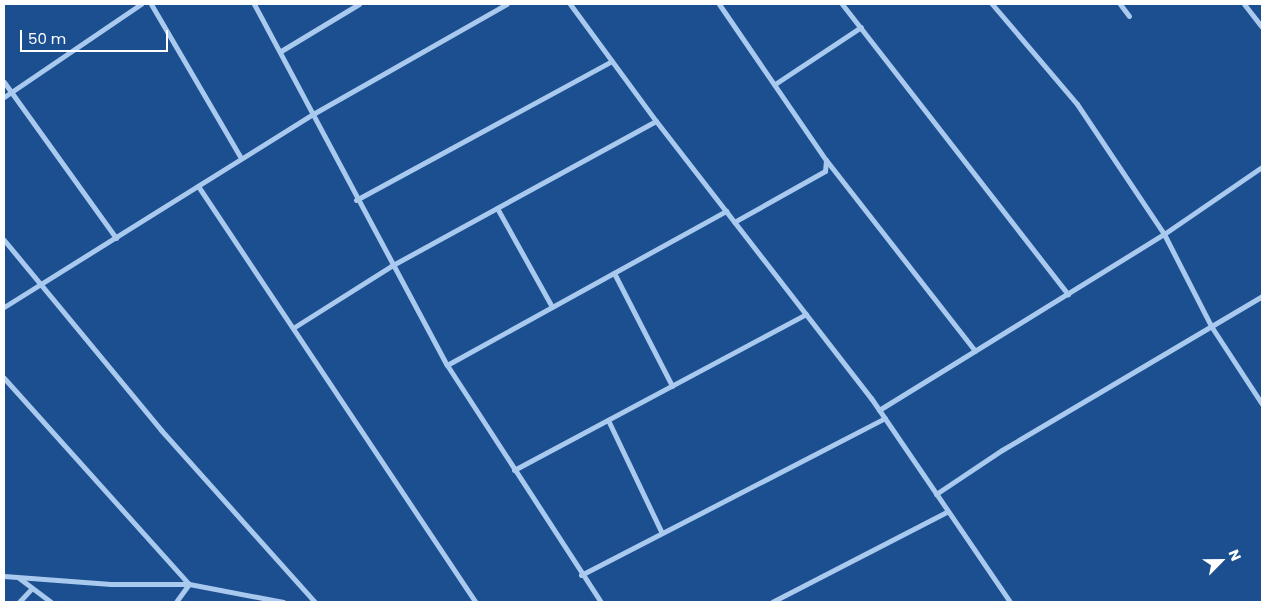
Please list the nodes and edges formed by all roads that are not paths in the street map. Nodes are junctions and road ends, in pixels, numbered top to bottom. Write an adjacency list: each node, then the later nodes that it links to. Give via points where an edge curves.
1 (141, 4): 19 (street)
2 (151, 4): 23 (street)
3 (254, 4): 15 (street)
4 (359, 4): 15 (street)
5 (507, 4): 21 (street)
6 (570, 4): 16 (street)
7 (719, 4): 18 (street)
8 (842, 4): 14 (street)
9 (992, 4): 31 (street, via 1077,104)
10 (1120, 4): 12 (street)
11 (1244, 4): 13 (street)
12 (1129, 16)
13 (1262, 27)
14 (861, 28): 18 (street); 37 (street)
15 (281, 51): 21 (street)
16 (612, 61): 22 (street); 27 (street)
17 (4, 82): 19 (street)
18 (775, 84): 24 (street)
19 (11, 92): 20 (street); 32 (street)
20 (4, 97)
21 (313, 114): 23 (street); 27 (street)
22 (656, 121): 28 (street); 29 (street)
23 (242, 158): 26 (street)
24 (826, 160): 30 (street, via 824,170); 44 (street)
25 (1262, 167): 31 (street)
26 (198, 186): 32 (street); 43 (street)
27 (356, 200): 34 (street)
28 (497, 208): 34 (street); 40 (street)
29 (726, 211): 30 (street); 35 (street)
30 (734, 222): 41 (street)
31 (1164, 234): 37 (street); 42 (street)
32 (116, 238): 36 (street)
33 (4, 240): 36 (street)
34 (391, 266): 43 (street); 45 (street)
35 (614, 273): 40 (street); 47 (street)
36 (40, 285): 39 (street); 65 (street, via 161,430)
37 (1068, 294): 44 (street)
38 (1262, 296): 42 (street)
39 (4, 307)
40 (552, 307): 45 (street)
41 (806, 314): 47 (street); 49 (street)
42 (1212, 326): 48 (street); 53 (street, via 1002,450)
43 (293, 328): 66 (street)
44 (975, 352): 49 (street)
45 (447, 365): 52 (street)
46 (4, 378): 59 (street)
47 (672, 386): 51 (street)
48 (1262, 404)
49 (879, 410): 50 (street)
50 (885, 418): 53 (street); 55 (street)
51 (608, 420): 52 (street); 55 (street)
52 (514, 470): 56 (street)
53 (936, 494): 54 (street)
54 (948, 511): 68 (street); 69 (street)
55 (662, 533): 56 (street)
56 (581, 574): 67 (street)
57 (4, 576): 58 (street)
58 (18, 578): 59 (street, via 111,584); 60 (street)
59 (189, 584): 63 (street); 64 (street)
60 (32, 588): 61 (street); 62 (street)
61 (19, 602)
62 (51, 602)
63 (176, 602)
64 (283, 602)
65 (315, 602)
66 (476, 602)
67 (601, 602)
68 (772, 602)
69 (1010, 602)

